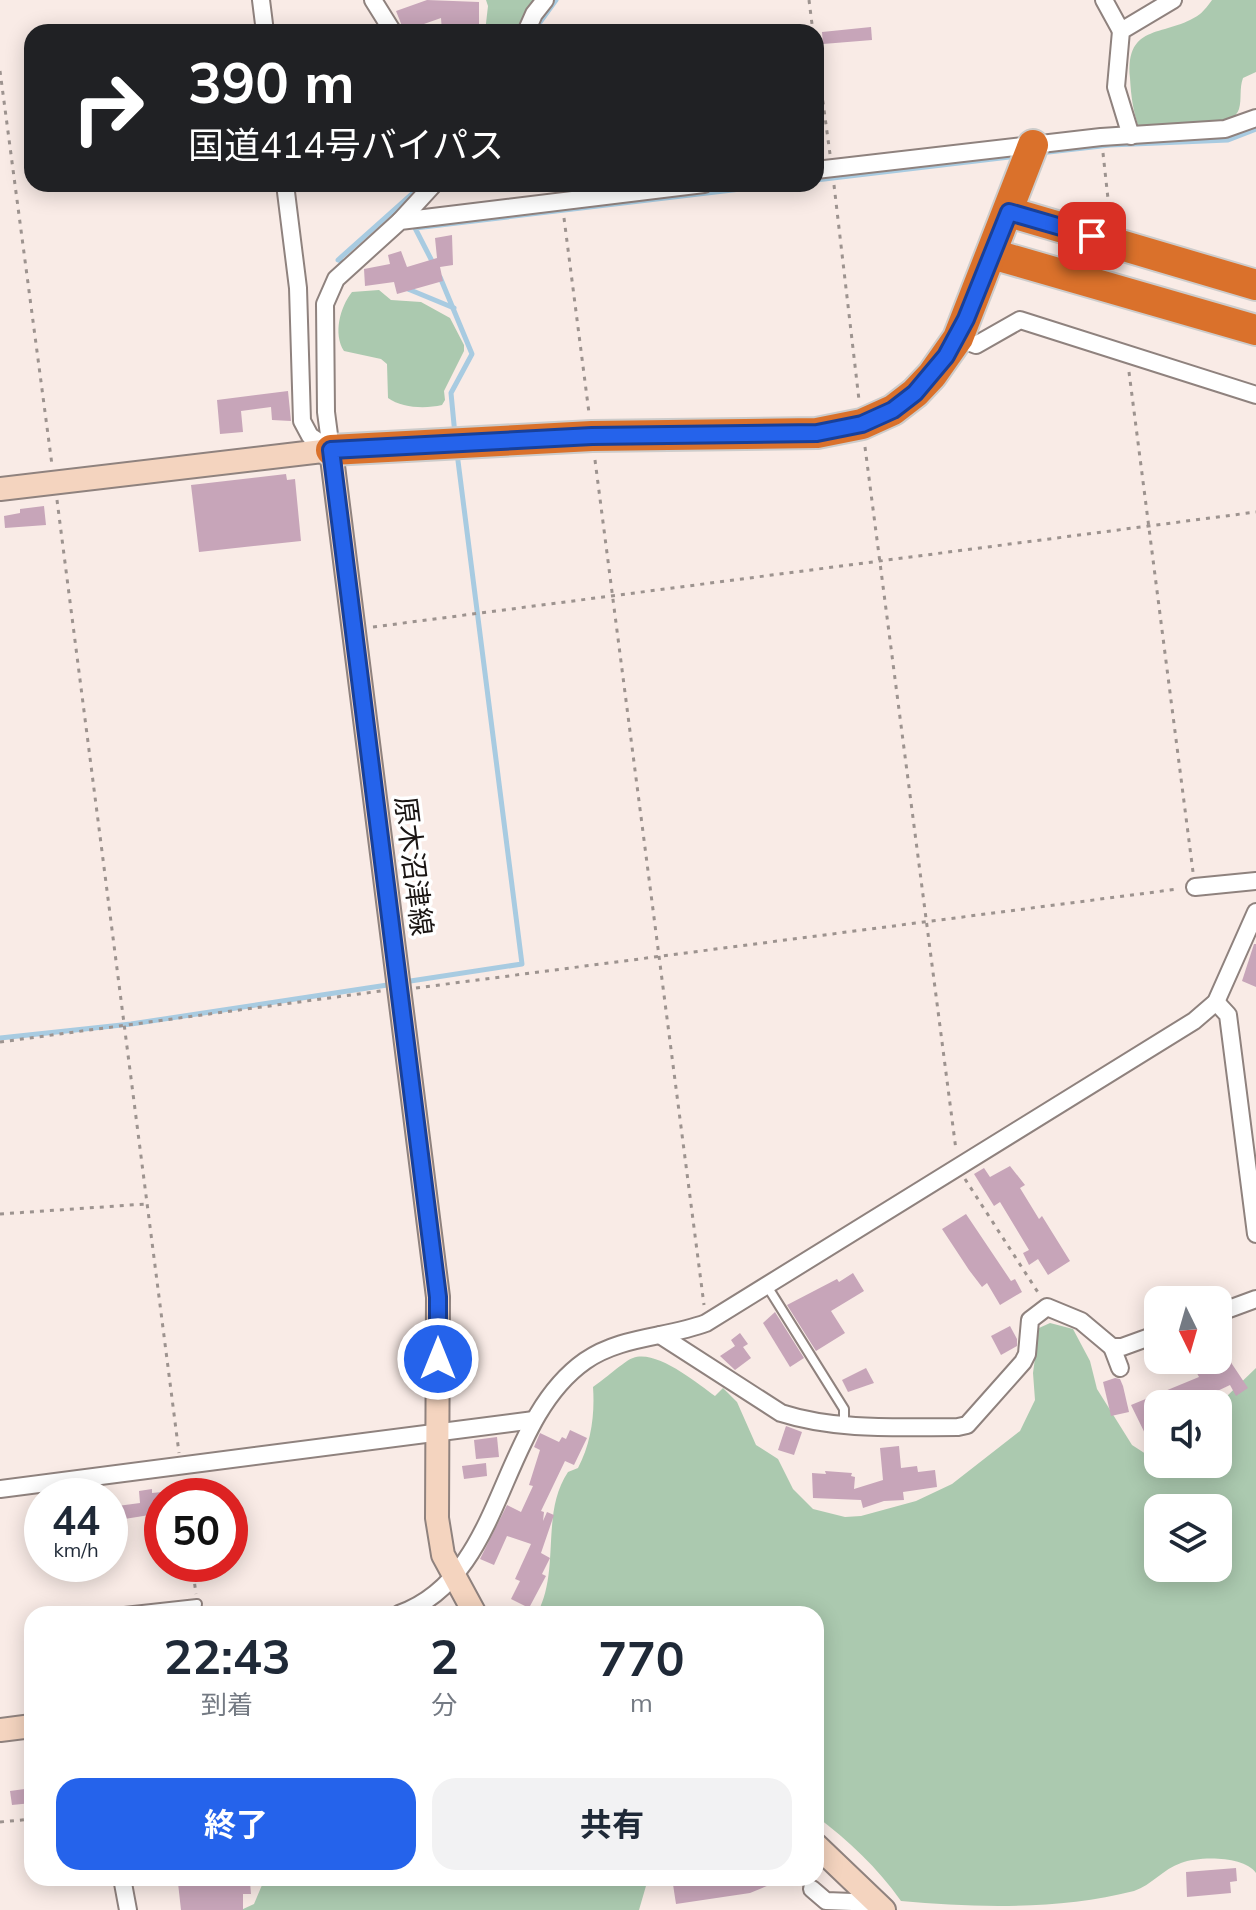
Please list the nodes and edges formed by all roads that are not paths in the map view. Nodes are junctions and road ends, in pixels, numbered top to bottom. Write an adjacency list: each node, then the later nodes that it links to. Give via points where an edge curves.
1 (261, 0): 6 (street)
2 (373, 0): 7 (street)
3 (545, 0): 8 (street)
4 (1104, 0): 9 (street)
5 (1173, 0): 9 (street)
6 (264, 24)
7 (388, 24)
8 (530, 24)
9 (1121, 31): 11 (street, via 1116,87)
10 (1256, 118): 11 (street, via 1225,129)
11 (1131, 136): 12 (street)
12 (1033, 145): 13 (street); 17 (highway)
13 (824, 169)
14 (286, 192): 24 (street, via 298,288 302,421 310,436)
15 (427, 192): 18 (street)
16 (641, 192): 18 (street)
17 (1009, 212): 19 (highway); 20 (highway)
18 (400, 221): 24 (street, via 336,279 325,304)
19 (992, 254): 21 (highway); 22 (highway)
20 (1256, 285)
21 (1256, 330)
22 (958, 338): 23 (street, via 976,345 1020,320); 24 (highway, via 932,375 893,410 862,424 817,433 592,436)
23 (1256, 395)
24 (331, 450): 25 (main road); 40 (main road, 原木沼津線, via 438,1297)
25 (0, 489)
26 (1256, 881): 27 (street)
27 (1195, 887)
28 (1256, 912): 29 (street)
29 (1216, 1002): 30 (street, via 1228,1015); 31 (street, via 1194,1021)
30 (1256, 1234)
31 (767, 1286): 34 (street, via 706,1323); 39 (lane, via 844,1409)
32 (1256, 1299): 33 (street)
33 (1232, 1308)
34 (660, 1335): 38 (street, via 607,1348 584,1362); 39 (street, via 781,1413)
35 (1144, 1339): 36 (street)
36 (1112, 1347): 37 (street); 39 (street, via 1081,1321 1047,1307 1030,1320 1023,1362 967,1425)
37 (1120, 1368)
38 (534, 1420): 40 (street); 42 (street)
39 (844, 1424)
40 (437, 1432): 41 (street); 42 (main road, 原木沼津線, via 437,1518 443,1555)
41 (0, 1489)
42 (454, 1577): 45 (street); 46 (main road, 原木沼津線)
43 (197, 1604): 44 (lane)
44 (179, 1606)
45 (417, 1606)
46 (470, 1606)
47 (24, 1727): 48 (main road)
48 (0, 1730)
49 (824, 1852): 52 (main road)
50 (124, 1886): 53 (street)
51 (812, 1889): 52 (street, via 826,1901)
52 (882, 1906)
53 (128, 1910)

